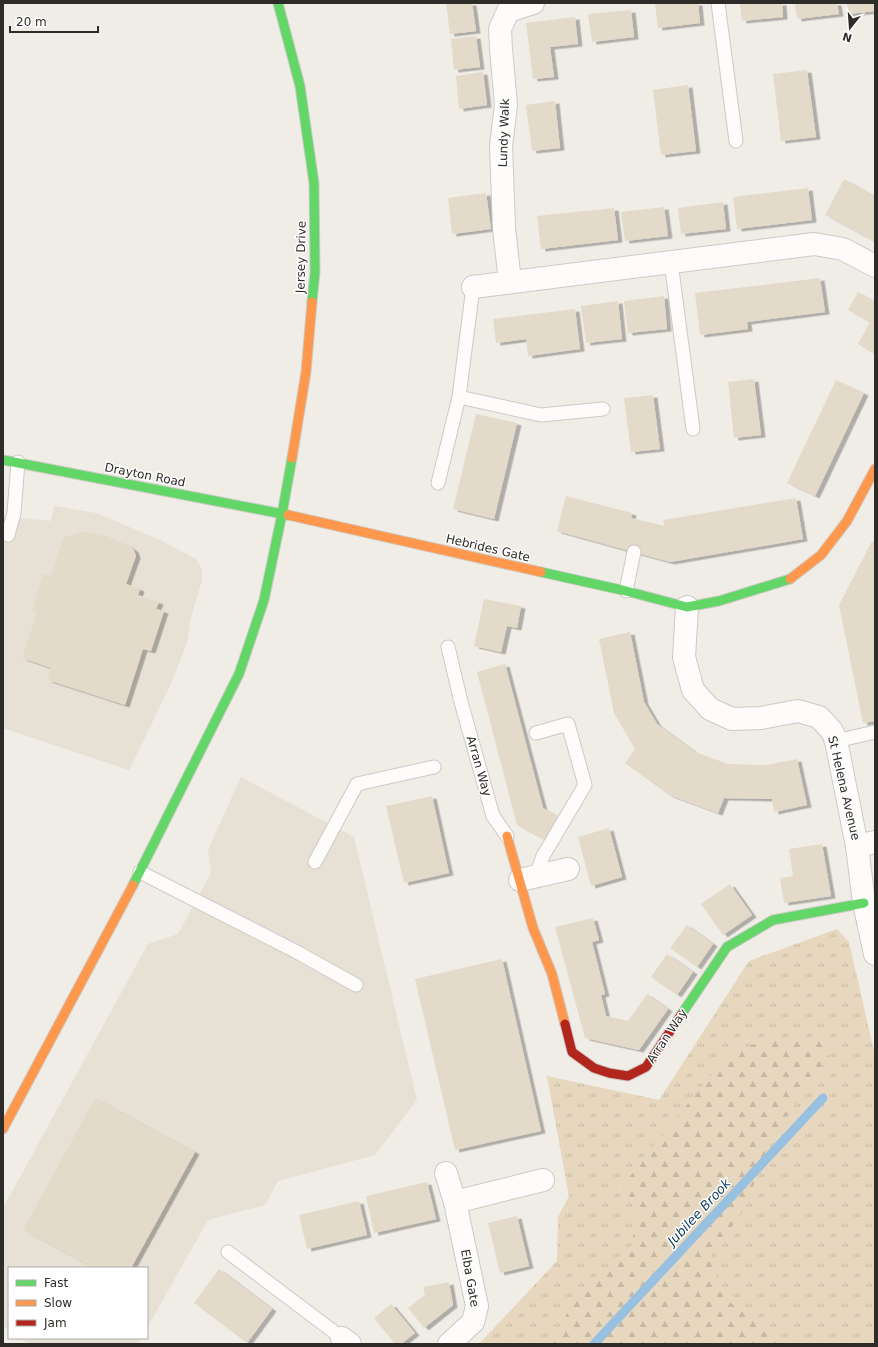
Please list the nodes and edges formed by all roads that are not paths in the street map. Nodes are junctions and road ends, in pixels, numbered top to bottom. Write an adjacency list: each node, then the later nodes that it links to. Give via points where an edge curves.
1 (278, 3): 16 (street, Jersey Drive, via 300,86 314,183 314,272 306,372)
2 (533, 3): 7 (street, Lundy Walk, via 508,11 500,29 506,105 502,146 504,228)
3 (718, 3): 4 (lane)
4 (736, 141)
5 (671, 262): 6 (street, via 814,244 843,249); 7 (street); 11 (lane)
6 (875, 266)
7 (510, 282): 8 (street)
8 (473, 287): 9 (lane)
9 (459, 397): 10 (lane, via 541,415); 15 (lane)
10 (603, 409)
11 (693, 429)
12 (3, 460): 13 (street, Drayton Road)
13 (18, 462): 16 (street, Drayton Road); 17 (lane, via 14,513)
14 (875, 469): 20 (street, via 847,521 821,556 790,579 719,601)
15 (438, 483)
16 (282, 514): 19 (street, Hebrides Gate); 30 (street, Jersey Drive, via 264,600 238,674)
17 (8, 535)
18 (634, 552): 19 (lane)
19 (626, 592): 20 (street, Hebrides Gate)
20 (687, 607): 24 (street, St Helena Avenue, via 684,657 693,690 710,709 732,719 761,718 798,711 819,717 832,731)
21 (448, 647): 26 (lane, Arran Way, via 493,816)
22 (875, 732): 24 (lane)
23 (536, 733): 31 (lane, via 568,724 585,785)
24 (836, 741): 27 (street, St Helena Avenue)
25 (434, 767): 28 (lane, via 357,784)
26 (507, 836): 31 (street, Arran Way)
27 (866, 844): 32 (street, St Helena Avenue)
28 (315, 862)
29 (568, 869): 31 (street)
30 (140, 872): 34 (lane); 35 (street, Jersey Drive)
31 (528, 878): 32 (street, Arran Way, via 533,928 552,974 572,1052 594,1068 628,1076 646,1067 727,947 773,920)
32 (864, 903): 33 (street, St Helena Avenue)
33 (875, 954)
34 (356, 985)
35 (3, 1129)
36 (446, 1173): 38 (street, Elba Gate)
37 (543, 1180): 38 (street)
38 (455, 1202): 41 (street, Elba Gate, via 477,1306 473,1322)
39 (228, 1252): 40 (lane)
40 (346, 1341)
41 (449, 1344)

